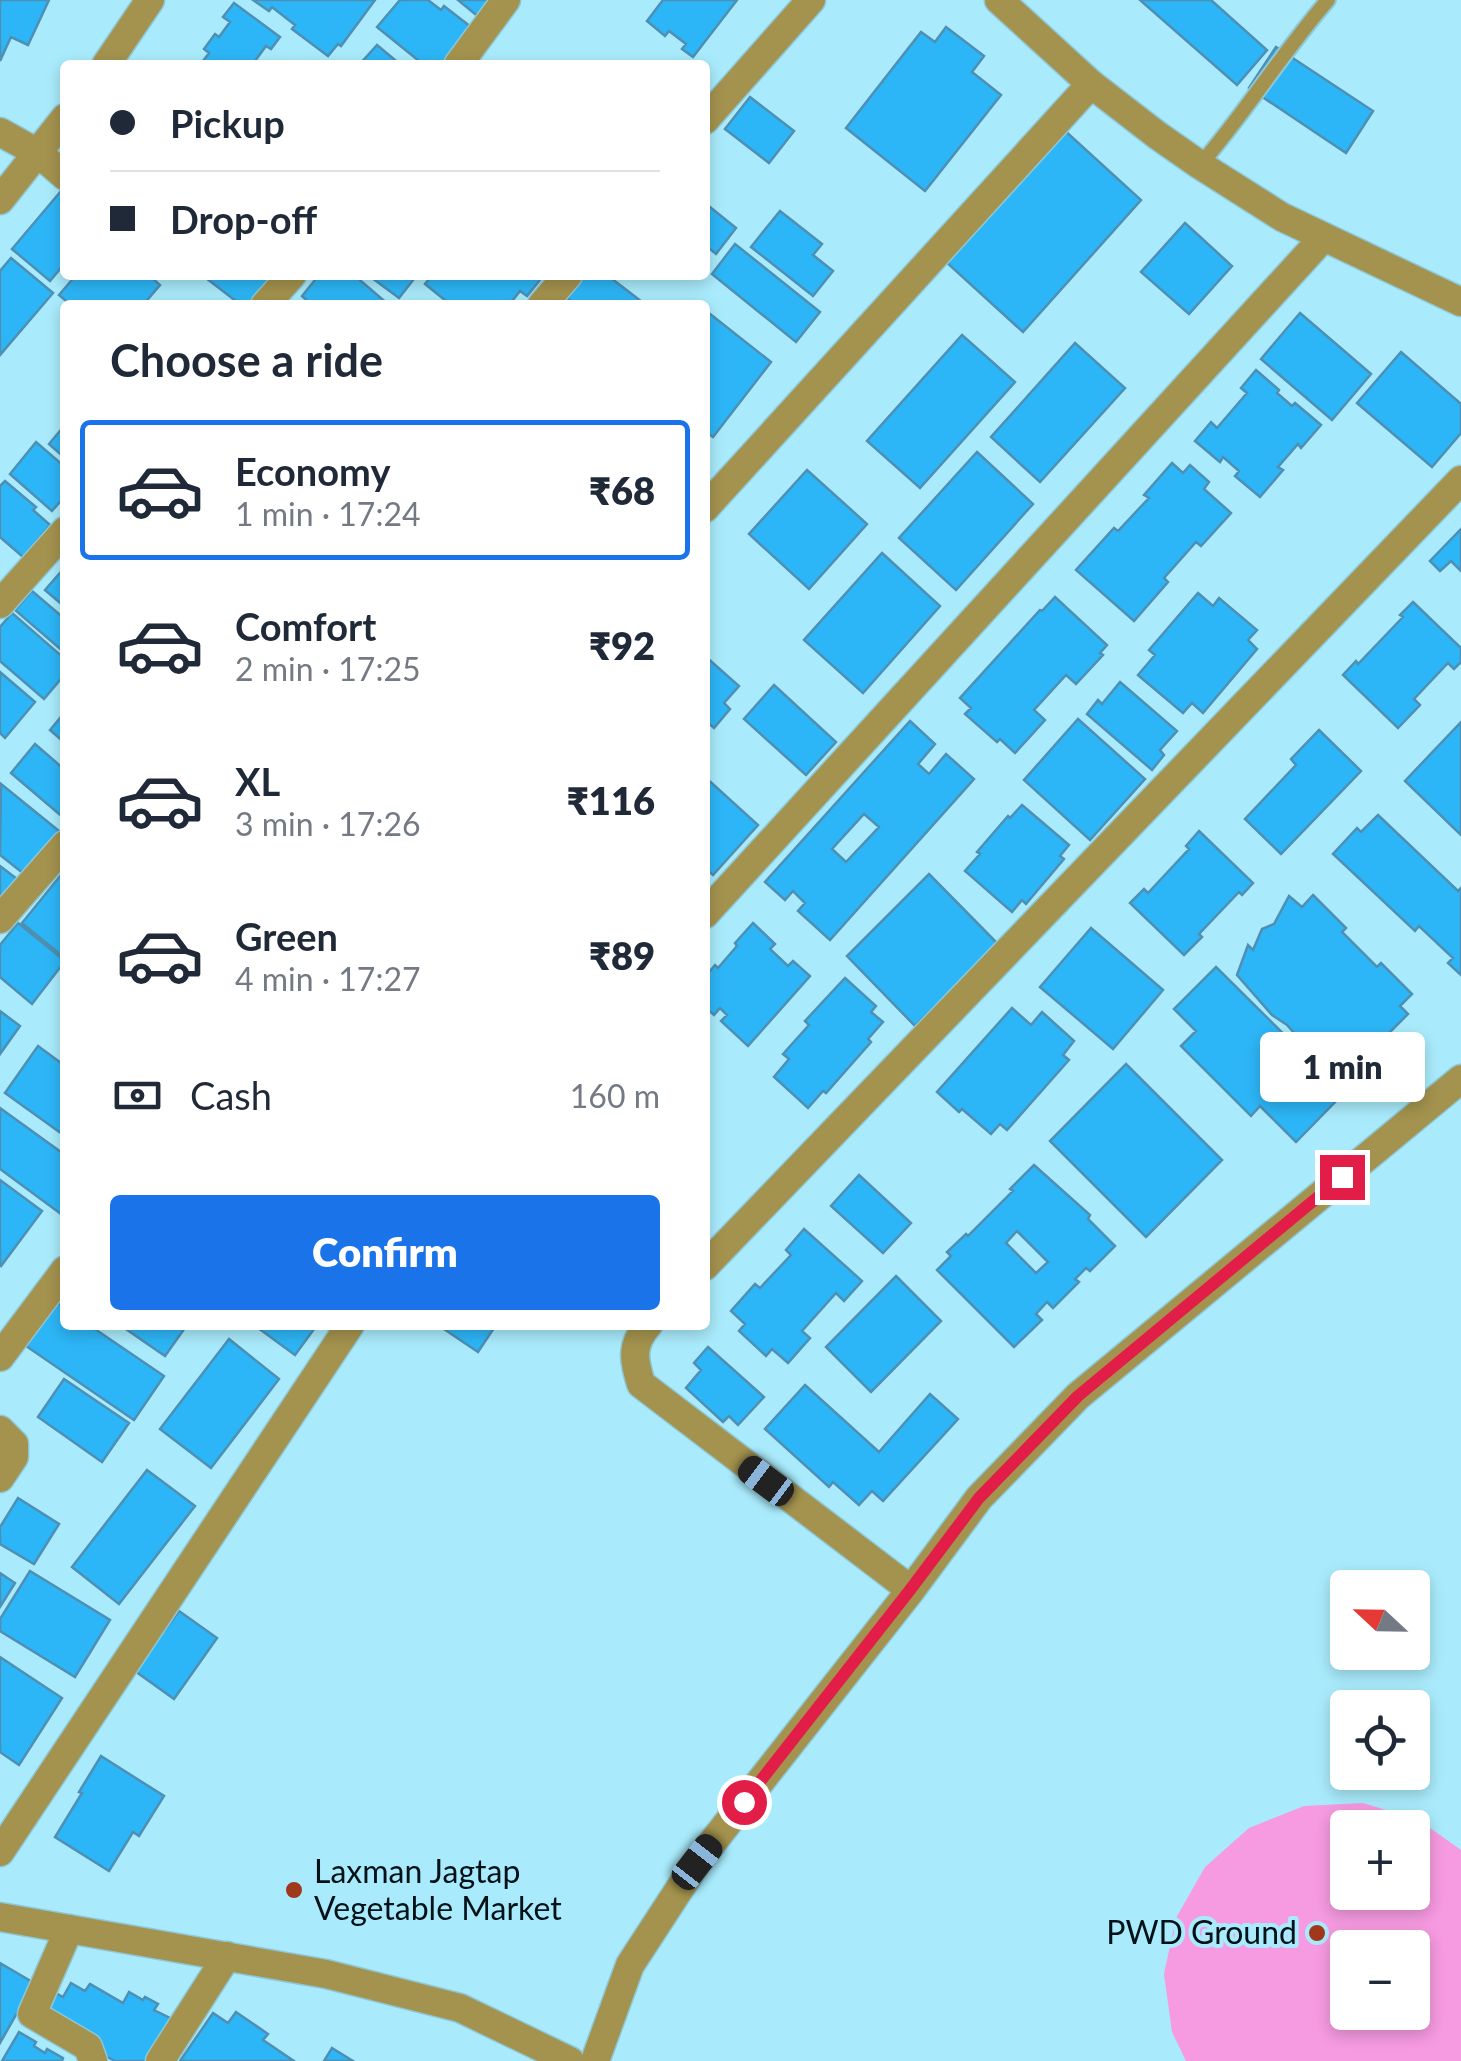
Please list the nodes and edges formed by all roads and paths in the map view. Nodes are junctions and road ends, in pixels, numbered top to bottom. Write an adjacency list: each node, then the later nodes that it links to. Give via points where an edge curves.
1 (150, 0): 6 (street)
2 (506, 0): 7 (street)
3 (811, 0): 9 (street)
4 (998, 0): 8 (street)
5 (1328, 0): 13 (lane)
6 (109, 60)
7 (462, 60)
8 (1091, 84): 13 (street); 23 (street)
9 (710, 114)
10 (60, 124): 12 (street)
11 (0, 132): 12 (street)
12 (38, 152): 14 (street); 15 (street)
13 (1200, 165): 16 (street)
14 (60, 172)
15 (0, 200)
16 (1323, 238): 21 (street); 27 (street)
17 (288, 280): 19 (street)
18 (564, 280): 20 (street)
19 (270, 300)
20 (546, 300)
21 (1461, 302)
22 (1461, 480): 30 (street)
23 (710, 503)
24 (60, 536): 25 (street)
25 (0, 604)
26 (60, 852): 28 (street)
27 (710, 909)
28 (0, 919)
29 (1461, 1079): 37 (street, via 1078,1396 979,1498)
30 (710, 1261)
31 (60, 1277): 34 (street)
32 (347, 1330): 38 (street)
33 (643, 1330): 37 (street, via 633,1358 641,1384)
34 (0, 1356)
35 (0, 1430): 36 (street, via 14,1444 14,1457)
36 (0, 1478)
37 (910, 1590): 45 (street, via 697,1862 630,1965)
38 (0, 1852)
39 (0, 1918): 40 (street)
40 (69, 1929): 41 (street); 42 (street, via 32,2014 88,2047)
41 (227, 1956): 43 (street); 44 (street, via 460,2008)
42 (93, 2061)
43 (160, 2061)
44 (570, 2061)
45 (595, 2061)

